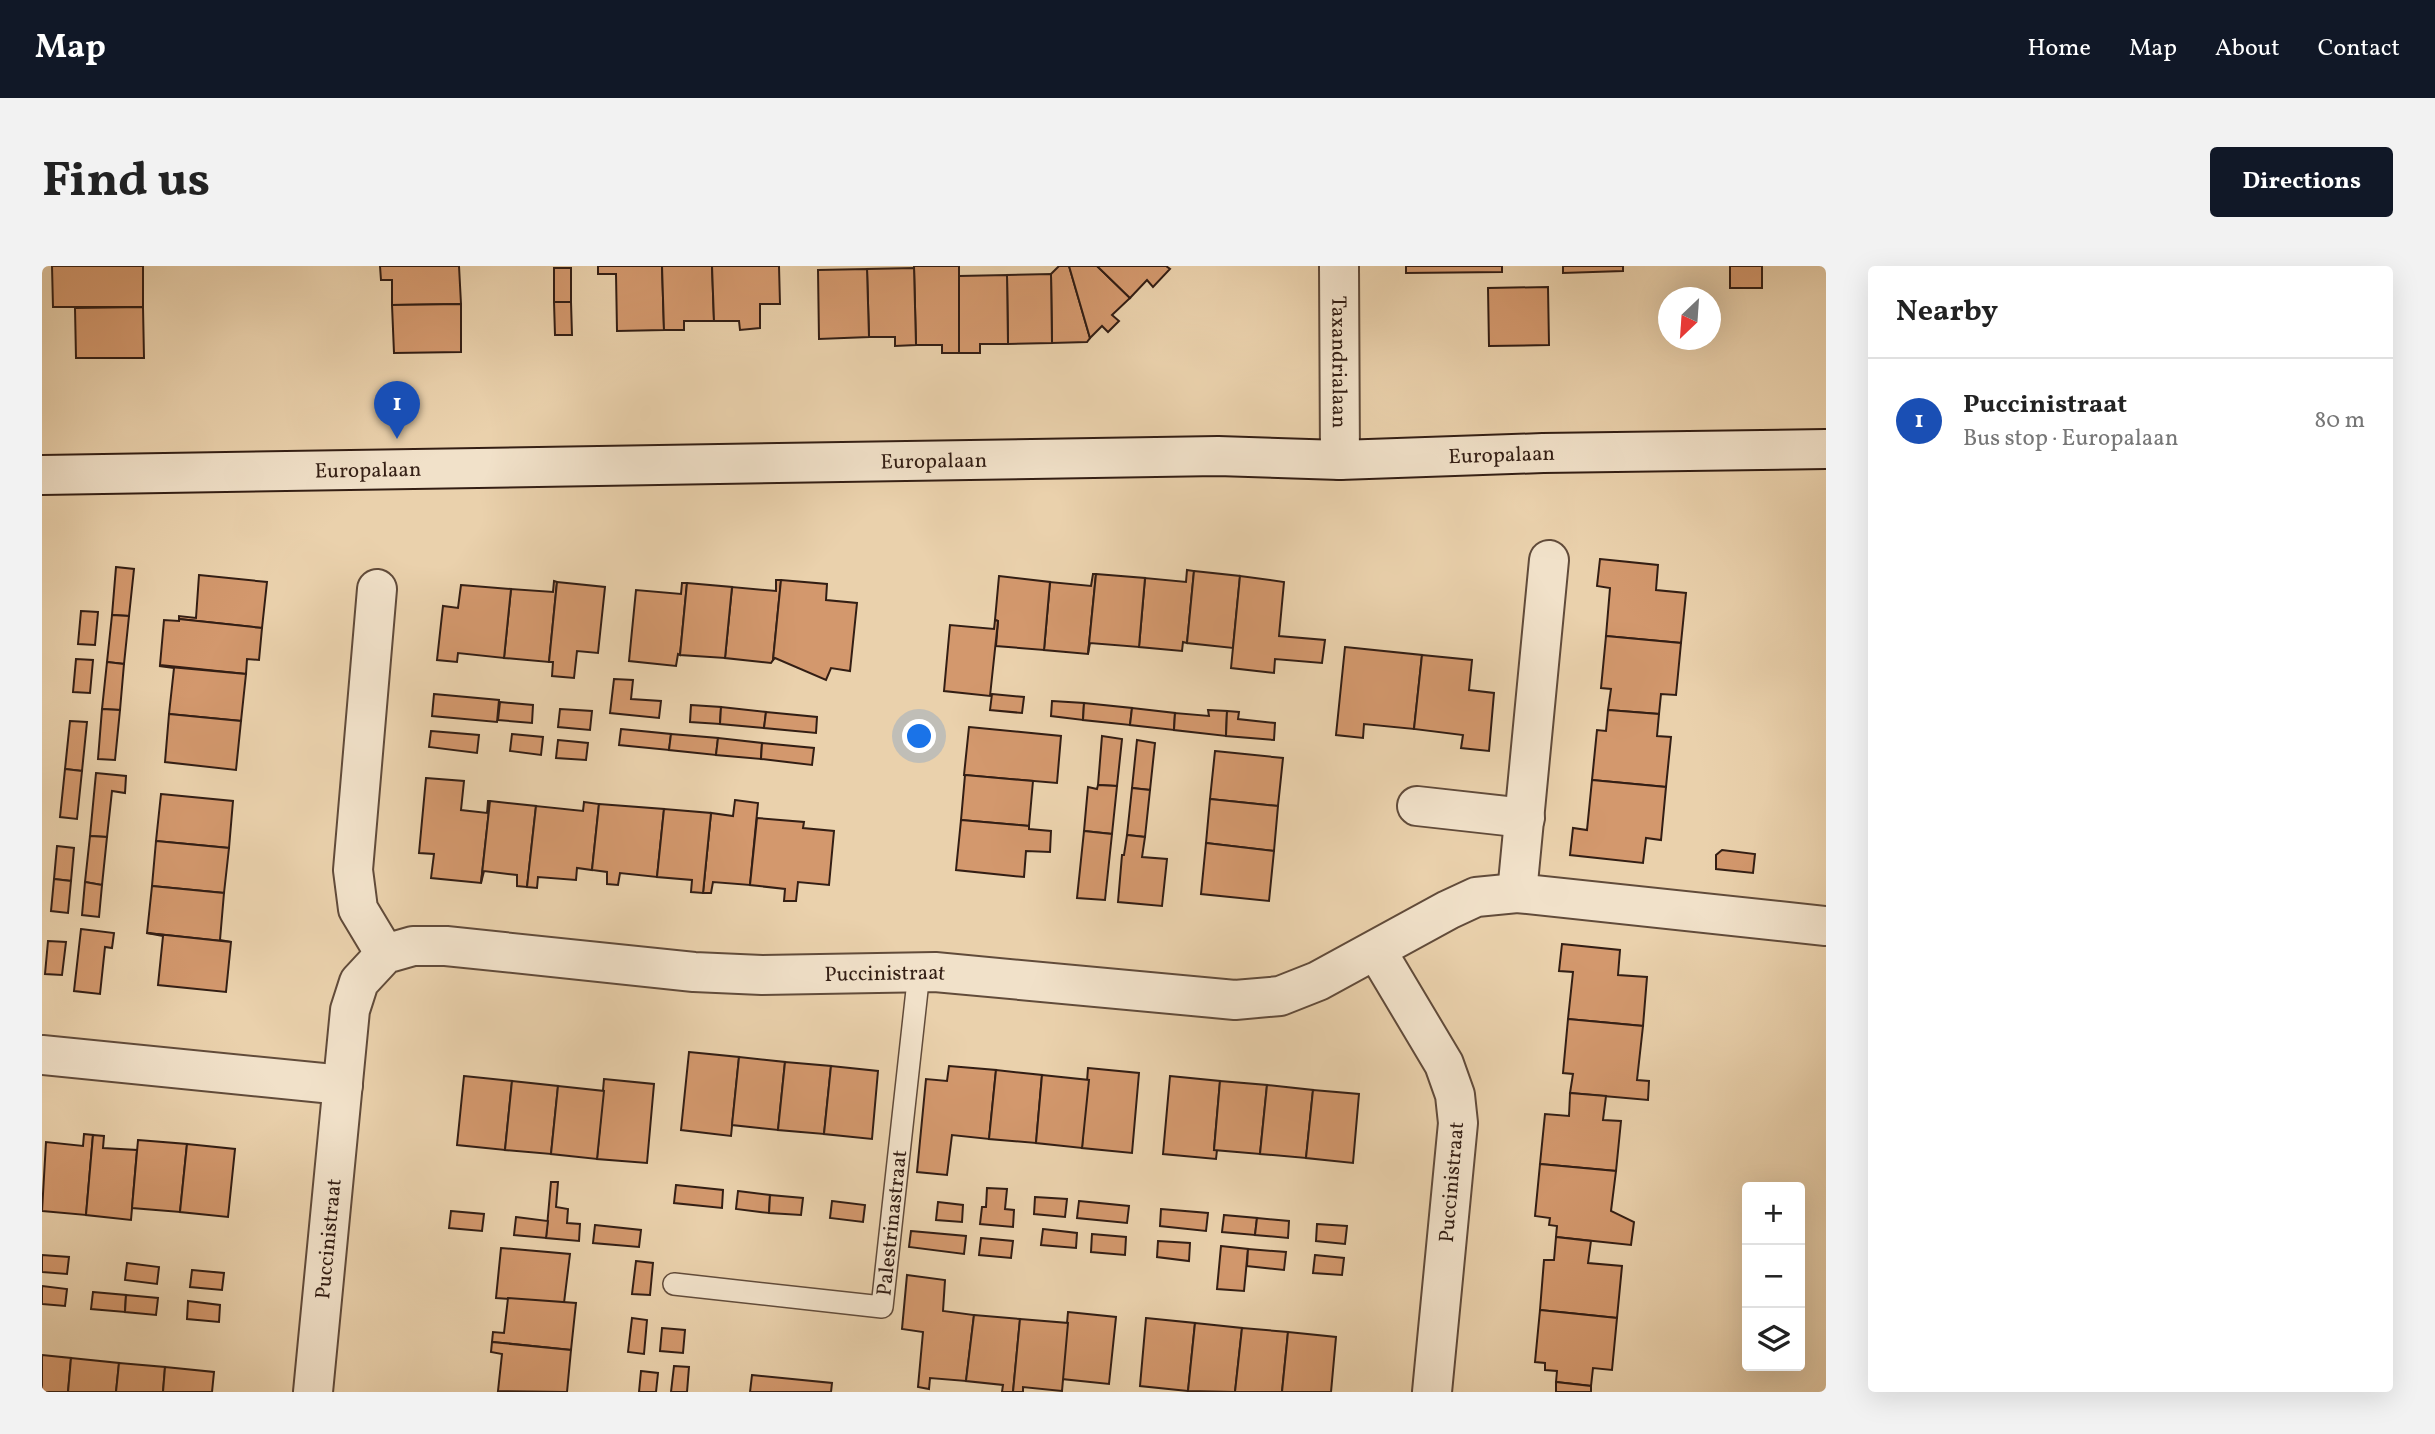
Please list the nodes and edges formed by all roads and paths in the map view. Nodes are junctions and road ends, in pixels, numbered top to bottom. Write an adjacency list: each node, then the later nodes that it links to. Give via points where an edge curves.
1 (1339, 266): 3 (street, Taxandrialaan)
2 (1826, 449): 3 (street, Europalaan)
3 (1340, 460): 4 (street, Europalaan, via 1218,456)
4 (42, 475)
5 (1549, 561): 8 (street)
6 (377, 589): 12 (street, via 353,870 358,909)
7 (1417, 806): 8 (street)
8 (1525, 817): 9 (street)
9 (1517, 893): 10 (street, Puccinistraat); 11 (street, Puccinistraat, via 1476,897)
10 (1826, 926)
11 (1376, 950): 13 (street, Puccinistraat, via 1280,996 1235,1000); 18 (street, Puccinistraat, via 1444,1064 1455,1095 1458,1123)
12 (385, 954): 13 (street, Puccinistraat, via 413,946 446,946 694,972); 15 (street, Puccinistraat, via 359,982 350,1010)
13 (919, 972): 16 (lane, Palestrinastraat, via 882,1307)
14 (42, 1055): 15 (street)
15 (343, 1085): 17 (street, Puccinistraat)
16 (674, 1284)
17 (313, 1392)
18 (1432, 1392)

